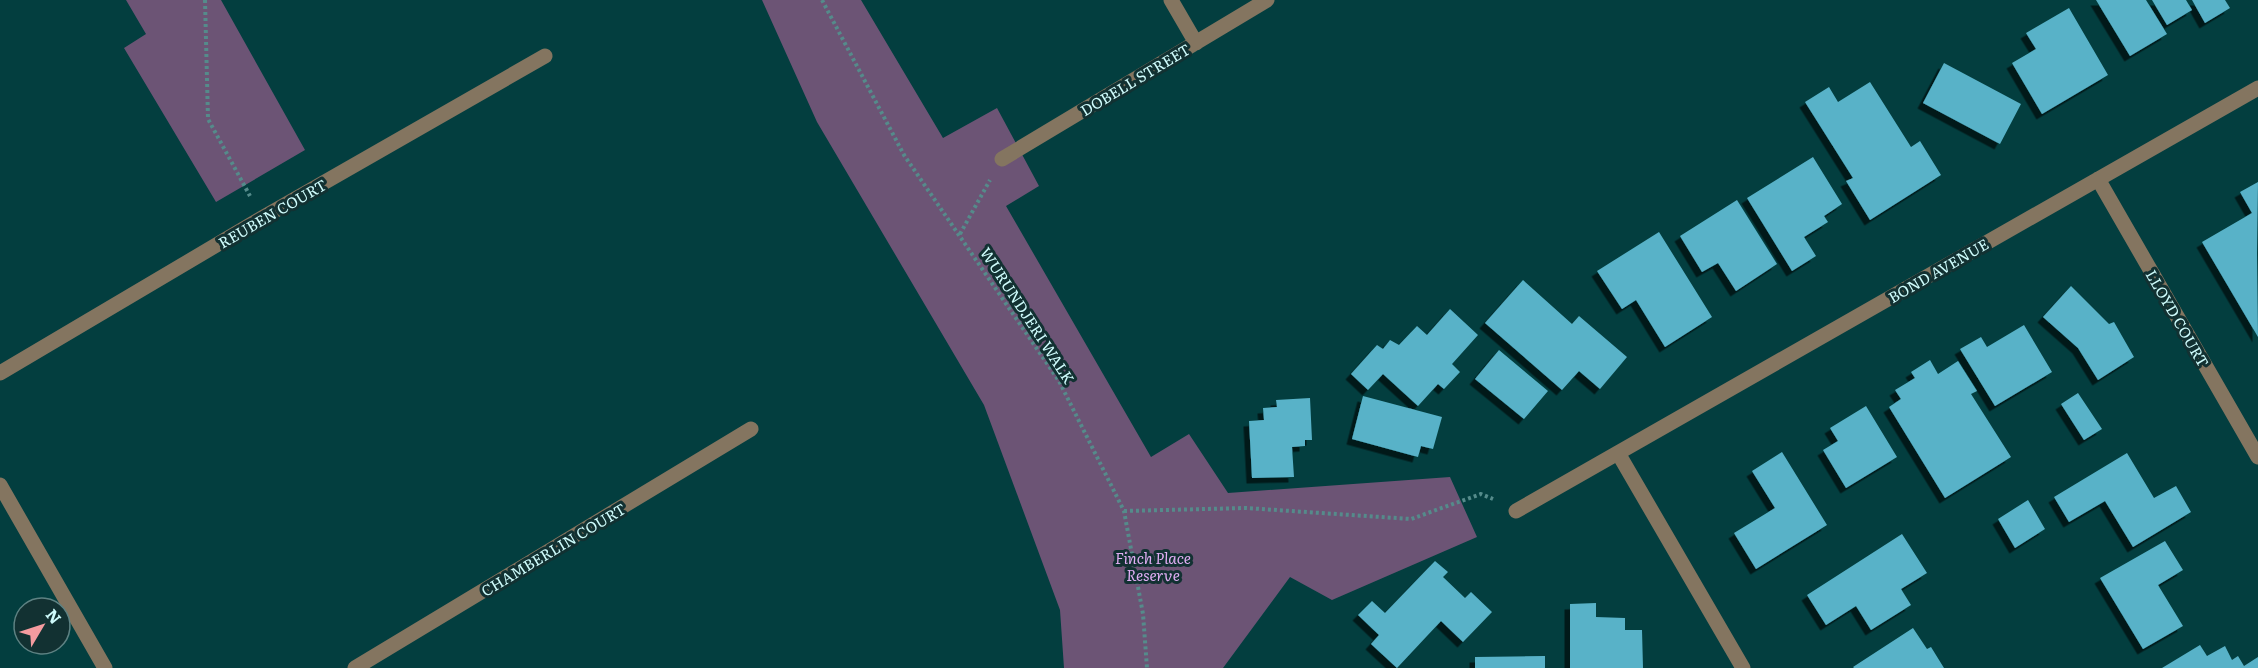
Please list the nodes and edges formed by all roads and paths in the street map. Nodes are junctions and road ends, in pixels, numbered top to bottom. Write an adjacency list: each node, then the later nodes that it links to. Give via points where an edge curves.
1 (205, 0): 10 (path, via 208,119)
2 (822, 0): 11 (path, WURUNDJERI WALK, via 904,154)
3 (1171, 0): 5 (street)
4 (1267, 0): 5 (street, DOBELL STREET)
5 (1196, 43): 8 (street, DOBELL STREET)
6 (545, 56): 10 (street, REUBEN COURT)
7 (2258, 88): 9 (street, BOND AVENUE)
8 (1002, 159): 11 (path)
9 (2098, 179): 14 (street, BOND AVENUE); 15 (street, LLOYD COURT)
10 (262, 218): 12 (street, REUBEN COURT)
11 (960, 234): 17 (path, WURUNDJERI WALK, via 1059,381)
12 (0, 373)
13 (751, 429): 20 (street, CHAMBERLIN COURT)
14 (1618, 453): 18 (street, BOND AVENUE); 22 (street)
15 (2258, 457)
16 (0, 485): 19 (street)
17 (1124, 511): 18 (path, via 1246,508 1411,519 1481,494); 21 (path, WURUNDJERI WALK, via 1143,614)
18 (1516, 511)
19 (105, 668)
20 (355, 668)
21 (1147, 668)
22 (1743, 668)

